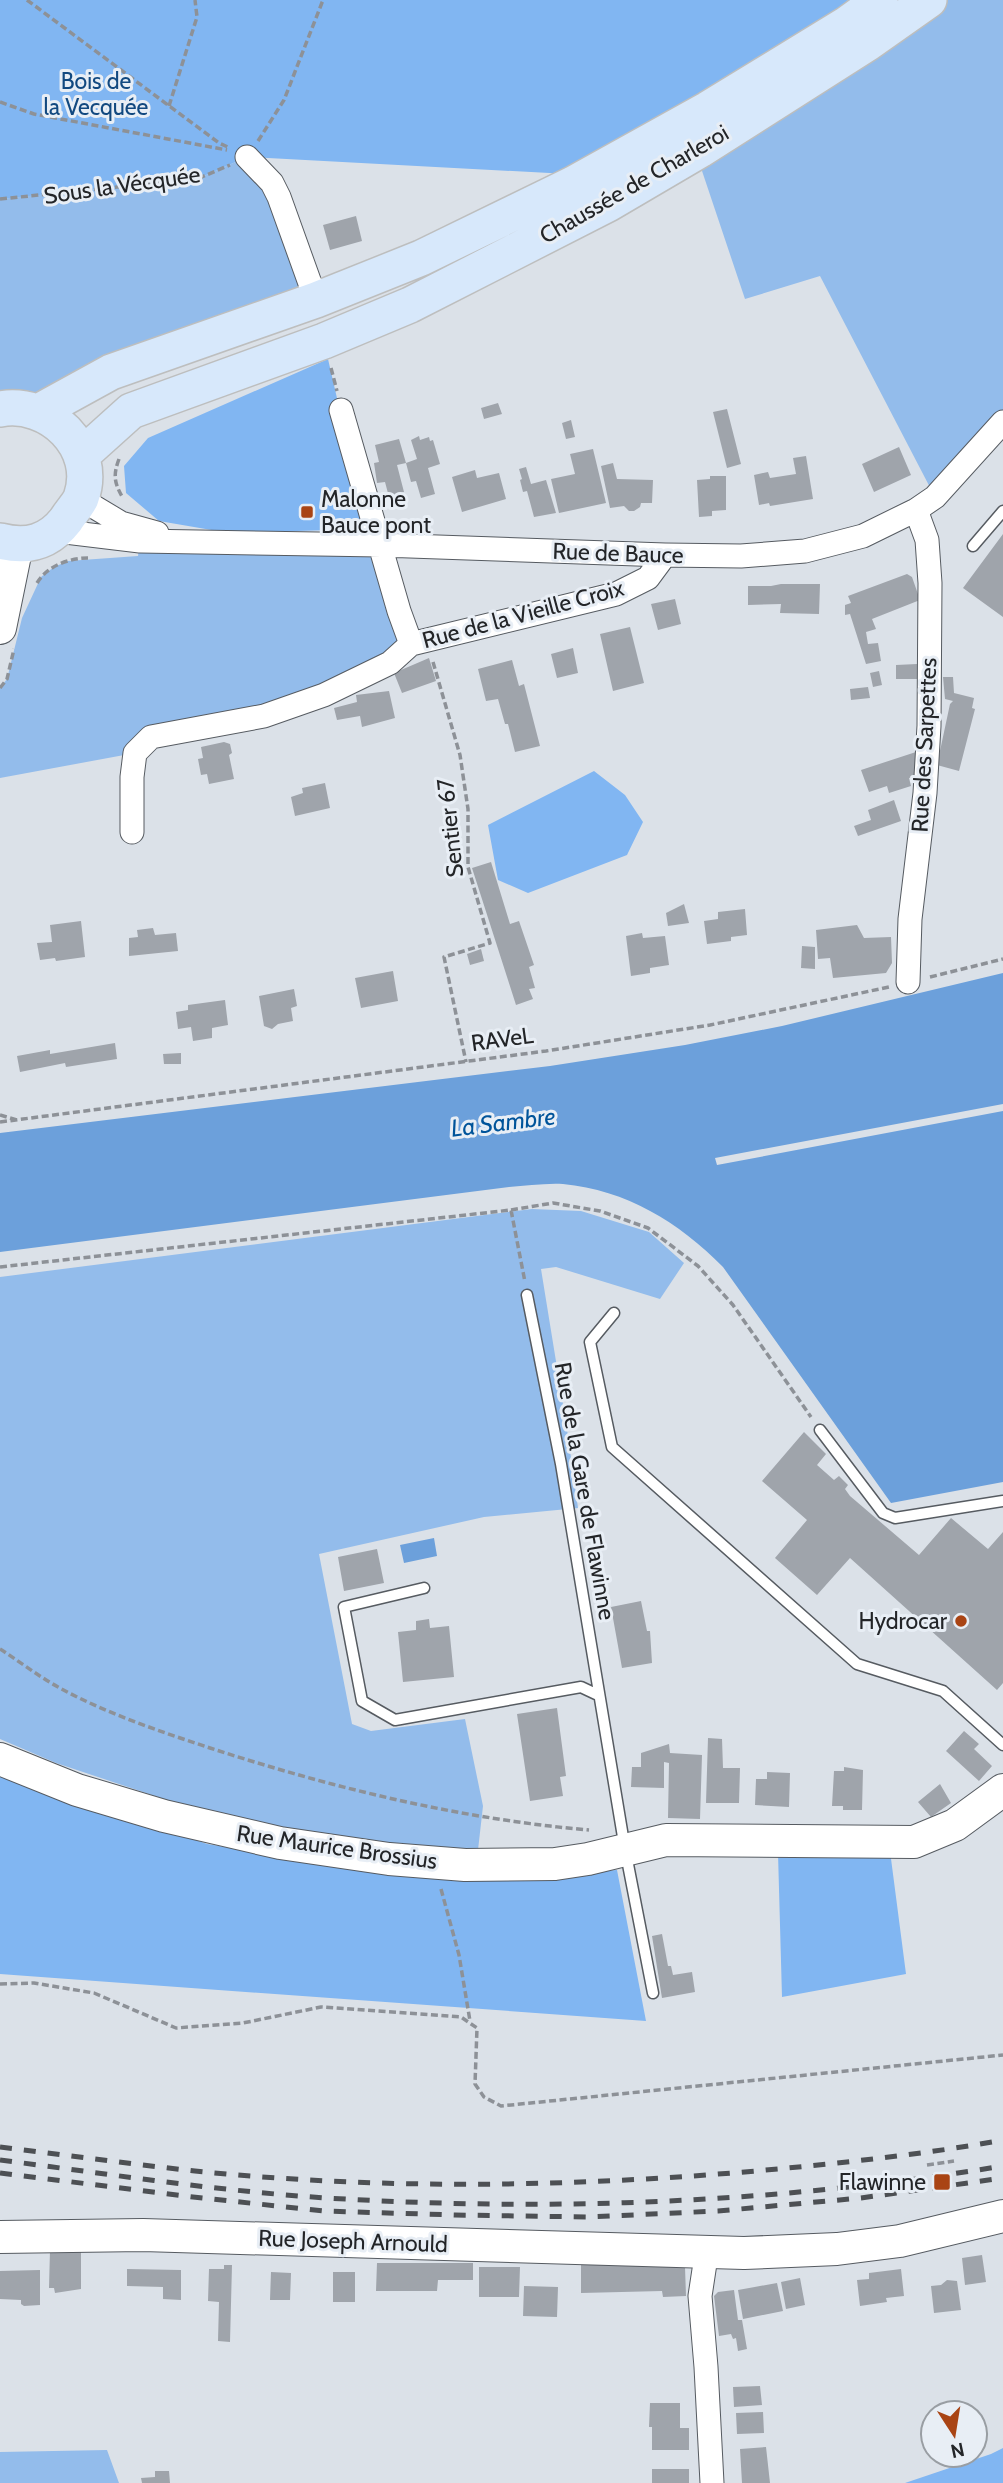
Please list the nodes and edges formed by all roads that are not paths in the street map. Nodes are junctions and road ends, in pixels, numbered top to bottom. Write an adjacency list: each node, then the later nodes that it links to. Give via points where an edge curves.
1 (880, 0): 4 (main road, Chaussée de Charleroi, via 708,109 573,184 421,258)
2 (929, 0): 5 (main road, Chaussée de Charleroi, via 700,150 608,204)
3 (247, 157): 4 (street, via 279,197)
4 (316, 300): 5 (main road); 8 (main road, Chaussée de Charleroi, via 111,372)
5 (326, 350): 10 (main road, Chaussée de Charleroi, via 131,411)
6 (0, 409): 8 (main road)
7 (341, 410): 17 (street, Rue de la Vieille Croix)
8 (40, 411): 10 (main road, via 66,429)
9 (1003, 422): 12 (street, Rue de Bauce, via 935,497)
10 (81, 456): 11 (main road)
11 (81, 499): 14 (main road); 15 (street, Rue de Bauce, via 121,523)
12 (916, 510): 19 (street, Rue de Bauce, via 863,536 804,551); 23 (street, Rue des Sarpettes, via 927,540 930,583 929,726)
13 (1003, 511): 18 (lane)
14 (57, 531): 15 (street, Rue de Bauce, via 140,541); 16 (main road, via 45,539)
15 (188, 540): 17 (street, Rue de Bauce)
16 (9, 543): 20 (street)
17 (381, 545): 19 (street, Rue de Bauce); 21 (street, Rue de la Vieille Croix, via 399,611)
18 (973, 545)
19 (665, 555): 21 (street, Rue de la Vieille Croix, via 648,578 616,594)
20 (8, 635)
21 (418, 642): 22 (street, Rue de la Vieille Croix, via 390,663 324,695 264,716 151,737 135,753)
22 (132, 832)
23 (908, 982)
24 (527, 1295): 29 (lane, Rue de la Gare de Flawinne, via 561,1464)
25 (614, 1313): 30 (lane, via 590,1342 612,1447 858,1664 943,1691)
26 (820, 1430): 27 (lane, via 883,1513 895,1518)
27 (1003, 1501)
28 (424, 1588): 29 (lane, via 344,1607 362,1701 395,1720 581,1687)
29 (598, 1695): 33 (lane, Rue de la Gare de Flawinne)
30 (1003, 1745)
31 (0, 1759): 33 (street, Rue Maurice Brossius, via 77,1790 164,1816 280,1843 388,1859 465,1865 555,1864 588,1859)
32 (1003, 1790): 33 (street, Rue Maurice Brossius, via 955,1825 914,1842)
33 (623, 1841): 34 (lane, Rue de la Gare de Flawinne)
34 (653, 1993)
35 (1003, 2217): 37 (street, Rue Joseph Arnould, via 900,2241 837,2249)
36 (0, 2237): 37 (street, Rue Joseph Arnould, via 143,2235)
37 (707, 2250): 38 (street, via 700,2296)
38 (712, 2483)

